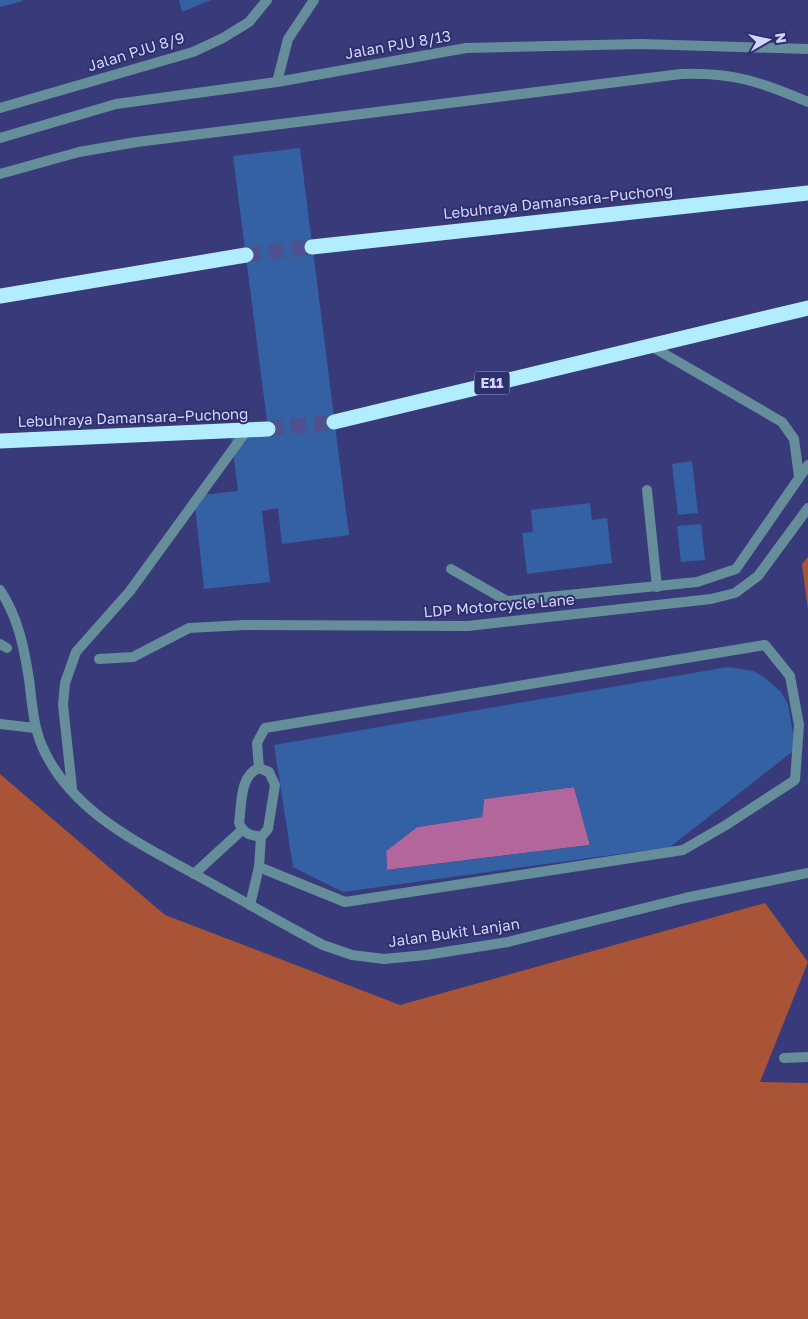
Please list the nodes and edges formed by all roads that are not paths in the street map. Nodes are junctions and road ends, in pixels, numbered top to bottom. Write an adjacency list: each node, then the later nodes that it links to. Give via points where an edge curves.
1 (267, 0): 6 (street, Jalan PJU 8/9, via 249,22 193,52)
2 (314, 0): 4 (street, via 288,39)
3 (808, 49): 4 (street, Jalan PJU 8/13, via 641,44 466,48)
4 (277, 82): 7 (street, Jalan PJU 8/13, via 116,104)
5 (808, 102): 8 (street, via 738,76 681,74 137,142 79,152)
6 (0, 108)
7 (0, 138)
8 (0, 174)
9 (808, 193): 10 (highway, Lebuhraya Damansara–Puchong)
10 (312, 247)
11 (246, 255): 12 (highway)
12 (0, 296)
13 (808, 308): 14 (highway, E11)
14 (649, 345): 15 (highway, E11); 20 (street, via 782,422 794,439)
15 (334, 422)
16 (247, 430): 17 (highway, Lebuhraya Damansara–Puchong); 18 (highway, Lebuhraya Damansara–Puchong); 30 (street, via 130,591 76,652 65,683 63,705)
17 (268, 430)
18 (0, 441)
19 (808, 464): 20 (street)
20 (799, 476): 24 (street, via 736,569 697,582)
21 (647, 490): 24 (street)
22 (808, 508): 26 (street, LDP Motorcycle Lane, via 758,576 735,593 711,599 468,626 244,625 189,628 133,656)
23 (450, 569): 24 (street, via 507,601)
24 (657, 587)
25 (0, 590): 28 (street, Jalan Bukit Lanjan, via 19,628)
26 (99, 659)
27 (0, 724): 28 (street)
28 (35, 728): 30 (street, Jalan Bukit Lanjan, via 43,748)
29 (259, 768): 31 (street, via 246,778 240,823); 32 (street, via 268,772 275,785 268,830); 33 (street, via 257,743 265,728 765,645 790,676 799,725 795,780 683,850 345,902)
30 (72, 791): 35 (street, Jalan Bukit Lanjan, via 131,840)
31 (242, 830): 32 (street, via 248,835); 35 (street)
32 (261, 837): 33 (street)
33 (259, 867): 36 (street)
34 (808, 873): 36 (street, Jalan Bukit Lanjan, via 685,898 508,942 384,959 352,955 323,945)
35 (194, 874): 36 (street, Jalan Bukit Lanjan)
36 (250, 905)
37 (808, 1057): 38 (street)
38 (784, 1058)

